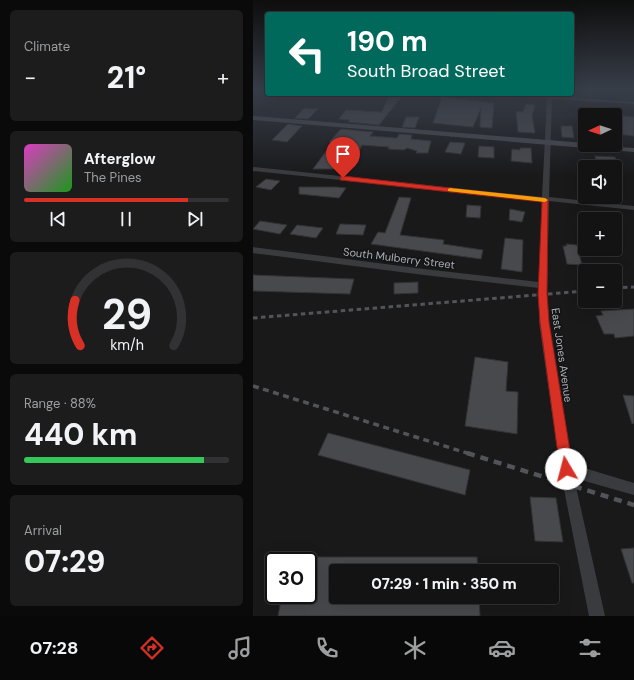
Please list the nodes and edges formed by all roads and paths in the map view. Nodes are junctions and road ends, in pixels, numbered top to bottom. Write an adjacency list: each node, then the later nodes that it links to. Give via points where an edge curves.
1 (261, 119): 3 (street)
2 (549, 119): 3 (street, East Jones Avenue)
3 (547, 144): 4 (street); 6 (street, East Jones Avenue)
4 (634, 150)
5 (253, 169): 6 (street)
6 (545, 200): 7 (street); 9 (street, East Jones Avenue)
7 (634, 208)
8 (253, 250): 9 (street, South Mulberry Street)
9 (543, 285): 10 (street, East Jones Avenue, via 545,322)
10 (566, 469): 11 (street); 12 (street, East Jones Avenue)
11 (634, 490)
12 (597, 616)

